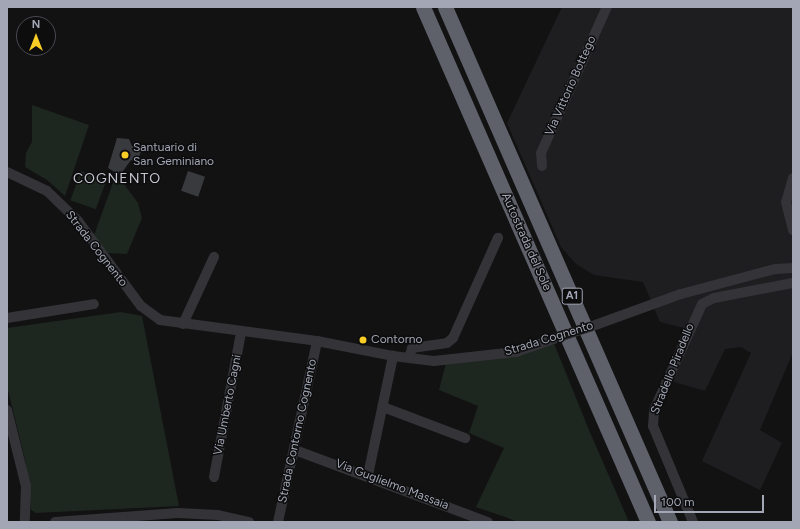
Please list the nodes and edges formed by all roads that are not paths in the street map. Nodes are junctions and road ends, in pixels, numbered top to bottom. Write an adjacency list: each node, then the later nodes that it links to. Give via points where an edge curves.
1 (423, 7): 31 (highway, Autostrada del Sole / A1)
2 (445, 7): 32 (highway, Autostrada del Sole / A1)
3 (607, 7): 4 (street, Via Vittorio Bottego, via 541,153)
4 (542, 166)
5 (7, 172): 14 (street, Strada Cognento, via 36,183 73,216 149,314 166,322)
6 (793, 178): 7 (street, via 786,202)
7 (793, 230)
8 (498, 238): 17 (street, via 453,338 447,343 412,348)
9 (214, 257): 14 (street)
10 (792, 267): 17 (street, Strada Cognento, bridge, via 681,294 516,352 434,360)
11 (793, 283): 33 (street, Stradello Piradello, via 714,298 702,304 654,410 653,426)
12 (94, 304): 13 (street)
13 (7, 318)
14 (183, 324): 15 (street, Strada Cognento)
15 (242, 333): 16 (street, Strada Cognento); 24 (street, Via Umberto Cagni)
16 (318, 341): 18 (street, Strada Cognento); 22 (street, Strada Contorno Cognento)
17 (409, 358): 18 (street, Strada Cognento)
18 (393, 360): 19 (street)
19 (383, 408): 21 (street); 23 (street)
20 (7, 410): 25 (street, via 26,486)
21 (465, 438)
22 (295, 450): 23 (street, Via Guglielmo Massaia); 29 (street, Strada Contorno Cognento)
23 (368, 475): 30 (street, Via Guglielmo Massaia)
24 (214, 477)
25 (25, 522): 26 (street)
26 (36, 522)
27 (55, 522): 28 (street, via 178,513 218,515)
28 (249, 522)
29 (278, 522)
30 (488, 522)
31 (648, 522)
32 (670, 522)
33 (693, 522)

